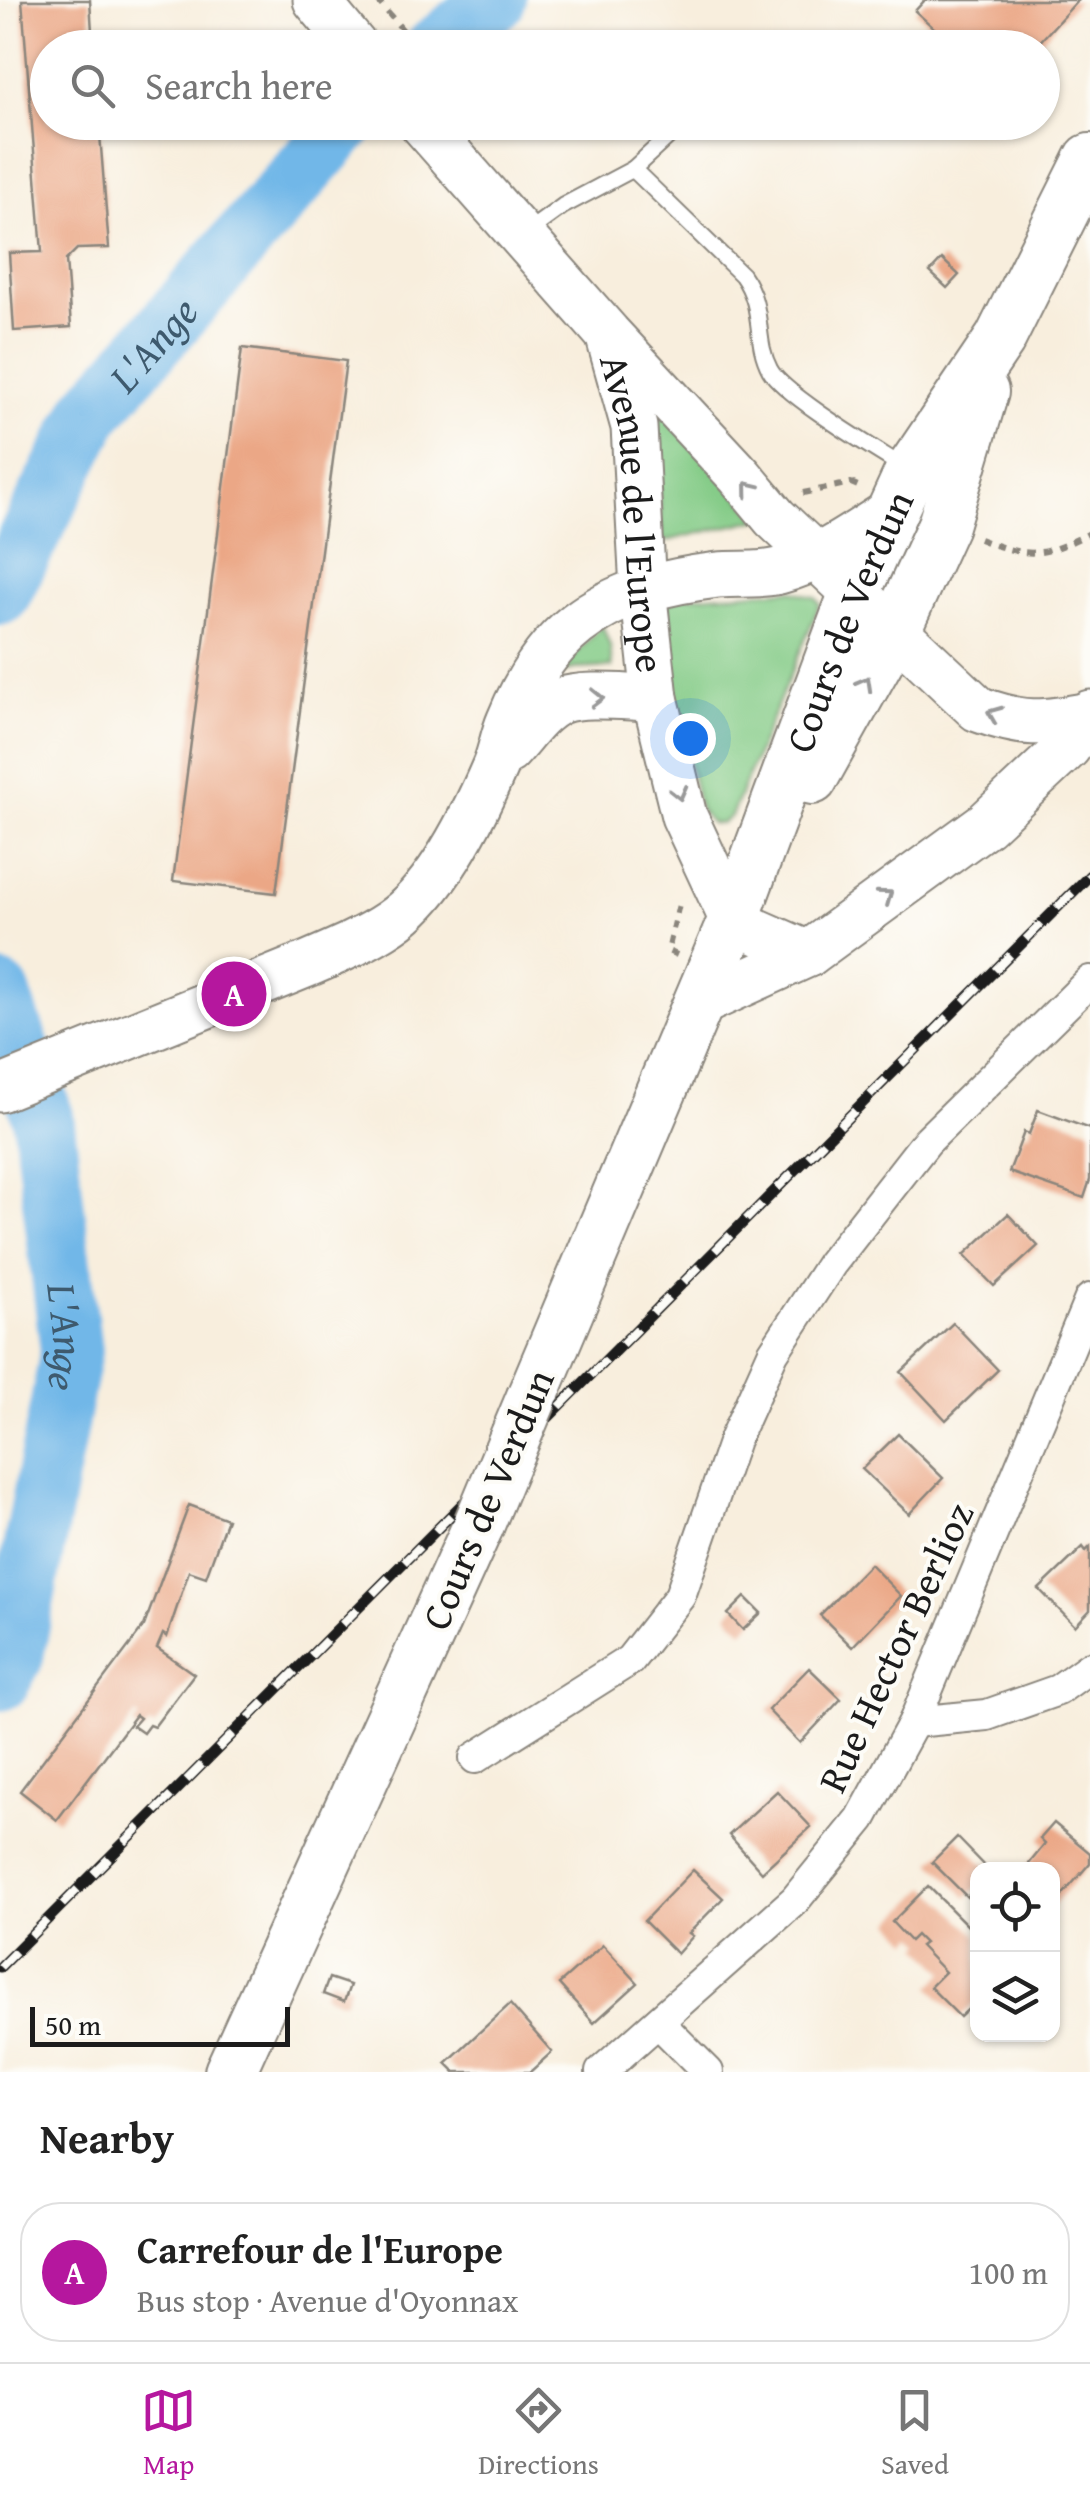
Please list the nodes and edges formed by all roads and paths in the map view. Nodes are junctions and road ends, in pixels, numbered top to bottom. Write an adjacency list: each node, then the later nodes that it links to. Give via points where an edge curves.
1 (377, 0): 4 (path)
2 (320, 5): 3 (main road)
3 (341, 30)
4 (404, 30)
5 (437, 140): 9 (main road, Avenue de l'Europe)
6 (664, 140): 8 (lane)
7 (1090, 158): 11 (main road, Cours de Verdun)
8 (633, 169): 9 (lane); 12 (lane, via 754,291 771,371)
9 (522, 236): 10 (main road, Avenue de l'Europe)
10 (608, 334): 13 (main road, Avenue de l'Europe, one-way to 10); 14 (main road, Avenue de l'Europe, via 634,428)
11 (1000, 340): 12 (main road, Cours de Verdun); 16 (main road, Cours de Verdun, via 943,525)
12 (901, 492): 13 (main road); 15 (main road, Cours de Verdun)
13 (818, 558): 14 (main road, via 775,572); 15 (main road, Avenue de l'Europe)
14 (643, 589): 17 (main road, Avenue de l'Europe); 19 (main road, via 602,606 551,649 531,675)
15 (855, 592): 16 (main road, Avenue de l'Europe); 20 (main road, Cours de Verdun)
16 (895, 630): 18 (main road, Avenue de l'Europe, one-way to 16, via 1014,722 978,709); 20 (main road, Cours de Verdun, one-way to 16)
17 (655, 698): 19 (main road, one-way to 17, via 558,702); 20 (main road, Avenue de l'Europe, one-way to 20, via 684,816)
18 (1089, 714): 21 (main road, one-way to 18, via 986,824 1068,747)
19 (496, 764): 24 (main road, via 448,858 394,920 325,956)
20 (732, 921): 21 (main road); 23 (main road, Cours de Verdun)
21 (808, 954): 23 (main road)
22 (1090, 981): 28 (street, via 927,1141 830,1264 773,1353 734,1440 680,1596 630,1660)
23 (696, 1005): 30 (main road, Cours de Verdun, bridge, via 479,1524)
24 (0, 1090)
25 (1090, 1299): 27 (street, Rue Hector Berlioz)
26 (1090, 1667): 27 (street, via 1058,1690 987,1715)
27 (914, 1722): 29 (street, Rue Hector Berlioz, via 861,1819 795,1900)
28 (475, 1758)
29 (658, 2022): 31 (street, Rue Hector Berlioz); 32 (street)
30 (232, 2070)
31 (601, 2072)
32 (708, 2072)

